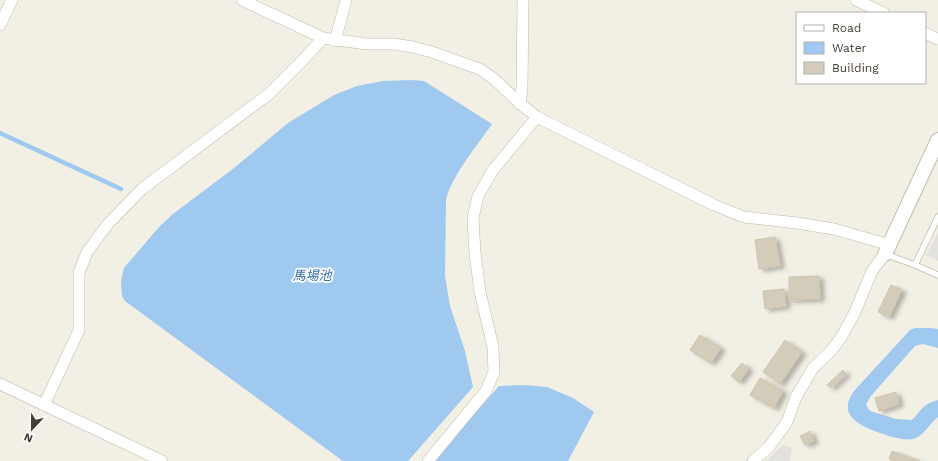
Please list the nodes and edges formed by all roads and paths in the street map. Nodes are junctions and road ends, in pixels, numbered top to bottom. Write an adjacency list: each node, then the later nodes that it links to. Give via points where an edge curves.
1 (12, 0): 7 (street)
2 (242, 0): 9 (street)
3 (346, 0): 11 (street)
4 (523, 0): 12 (street)
5 (856, 0): 6 (street)
6 (882, 12)
7 (0, 25)
8 (926, 33): 10 (street)
9 (323, 38): 11 (street); 20 (street, via 269,94 142,189 108,224 87,252 79,272 79,330)
10 (938, 39)
11 (335, 41): 12 (street, via 393,44 432,52 480,70 494,79)
12 (520, 104): 13 (street)
13 (537, 117): 16 (street, via 714,205 744,217 834,229); 22 (street, via 493,170 478,196 473,218 480,292 493,347 494,372 486,391)
14 (938, 140): 16 (street)
15 (938, 217): 17 (lane)
16 (887, 249): 17 (lane); 23 (street, via 872,271 842,336 813,368 796,397 787,422 769,447)
17 (914, 265): 18 (lane)
18 (938, 275)
19 (0, 384): 20 (street)
20 (44, 405): 21 (street)
21 (162, 461)
22 (428, 461)
23 (753, 461)

